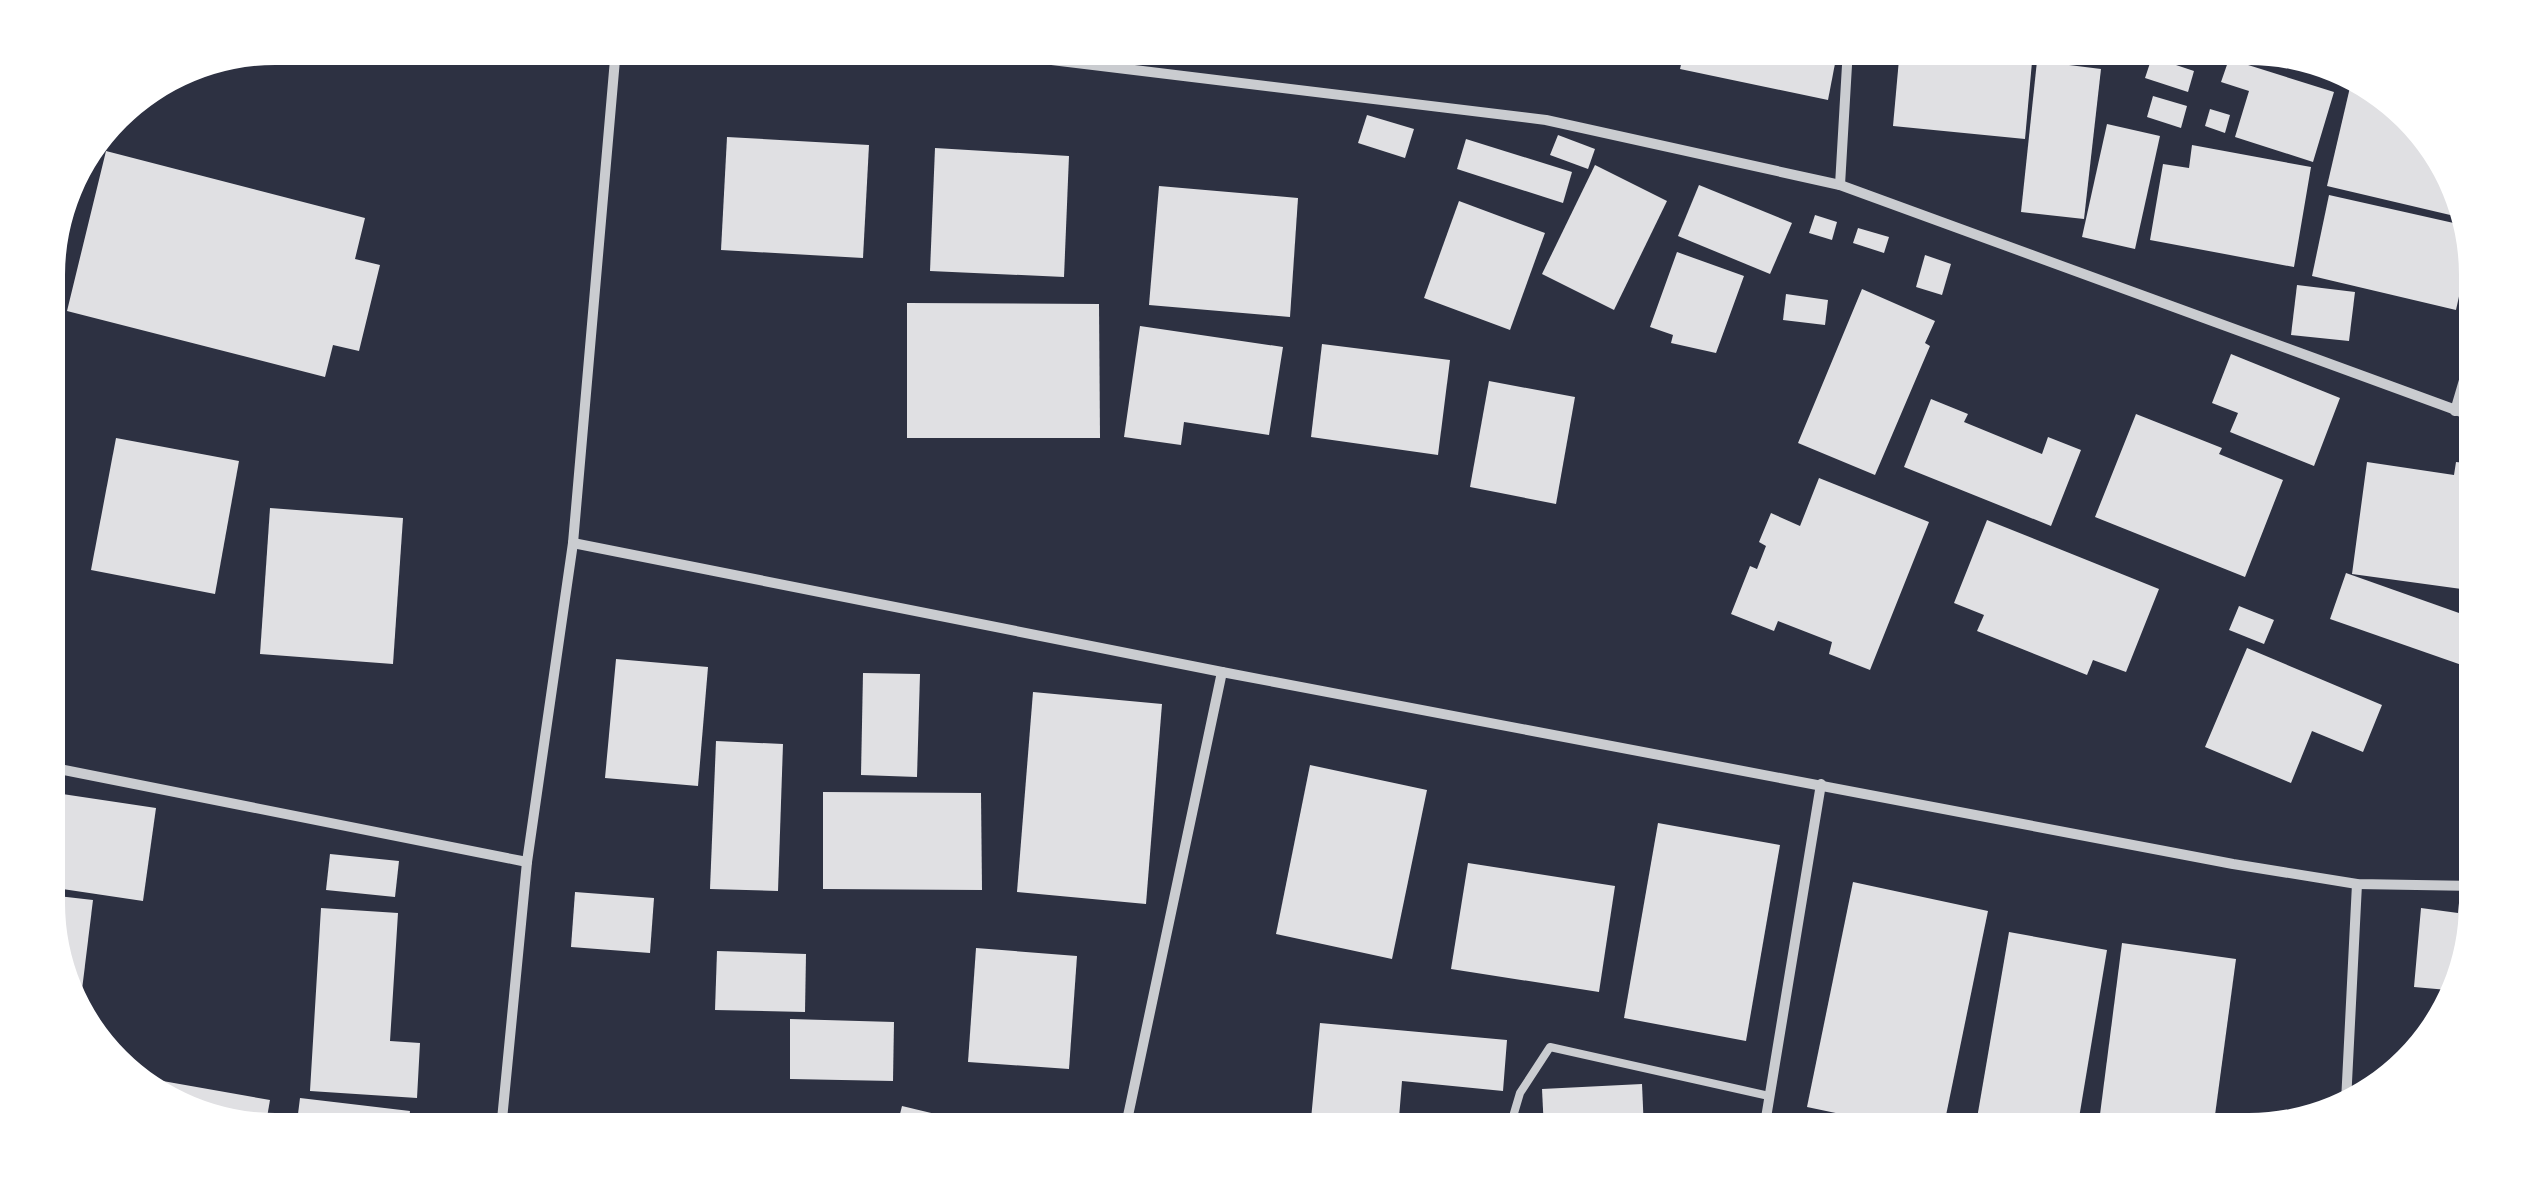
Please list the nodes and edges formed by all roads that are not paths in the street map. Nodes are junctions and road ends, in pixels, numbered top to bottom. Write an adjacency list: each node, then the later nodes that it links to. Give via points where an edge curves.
1 (615, 65): 8 (street)
2 (1093, 65): 4 (street, via 1546,120)
3 (1847, 65): 4 (street)
4 (1840, 185): 6 (street)
5 (2459, 399): 6 (street)
6 (2456, 410): 7 (street)
7 (2459, 411)
8 (572, 543): 9 (street); 12 (street)
9 (1222, 672): 11 (street); 18 (street)
10 (65, 770): 12 (street)
11 (1821, 784): 13 (street); 16 (street)
12 (527, 862): 17 (street)
13 (2357, 884): 14 (street); 15 (street)
14 (2459, 886)
15 (2347, 1088)
16 (1769, 1096): 19 (lane, via 1550,1047); 20 (street)
17 (503, 1113)
18 (1129, 1113)
19 (1514, 1113)
20 (1766, 1113)

